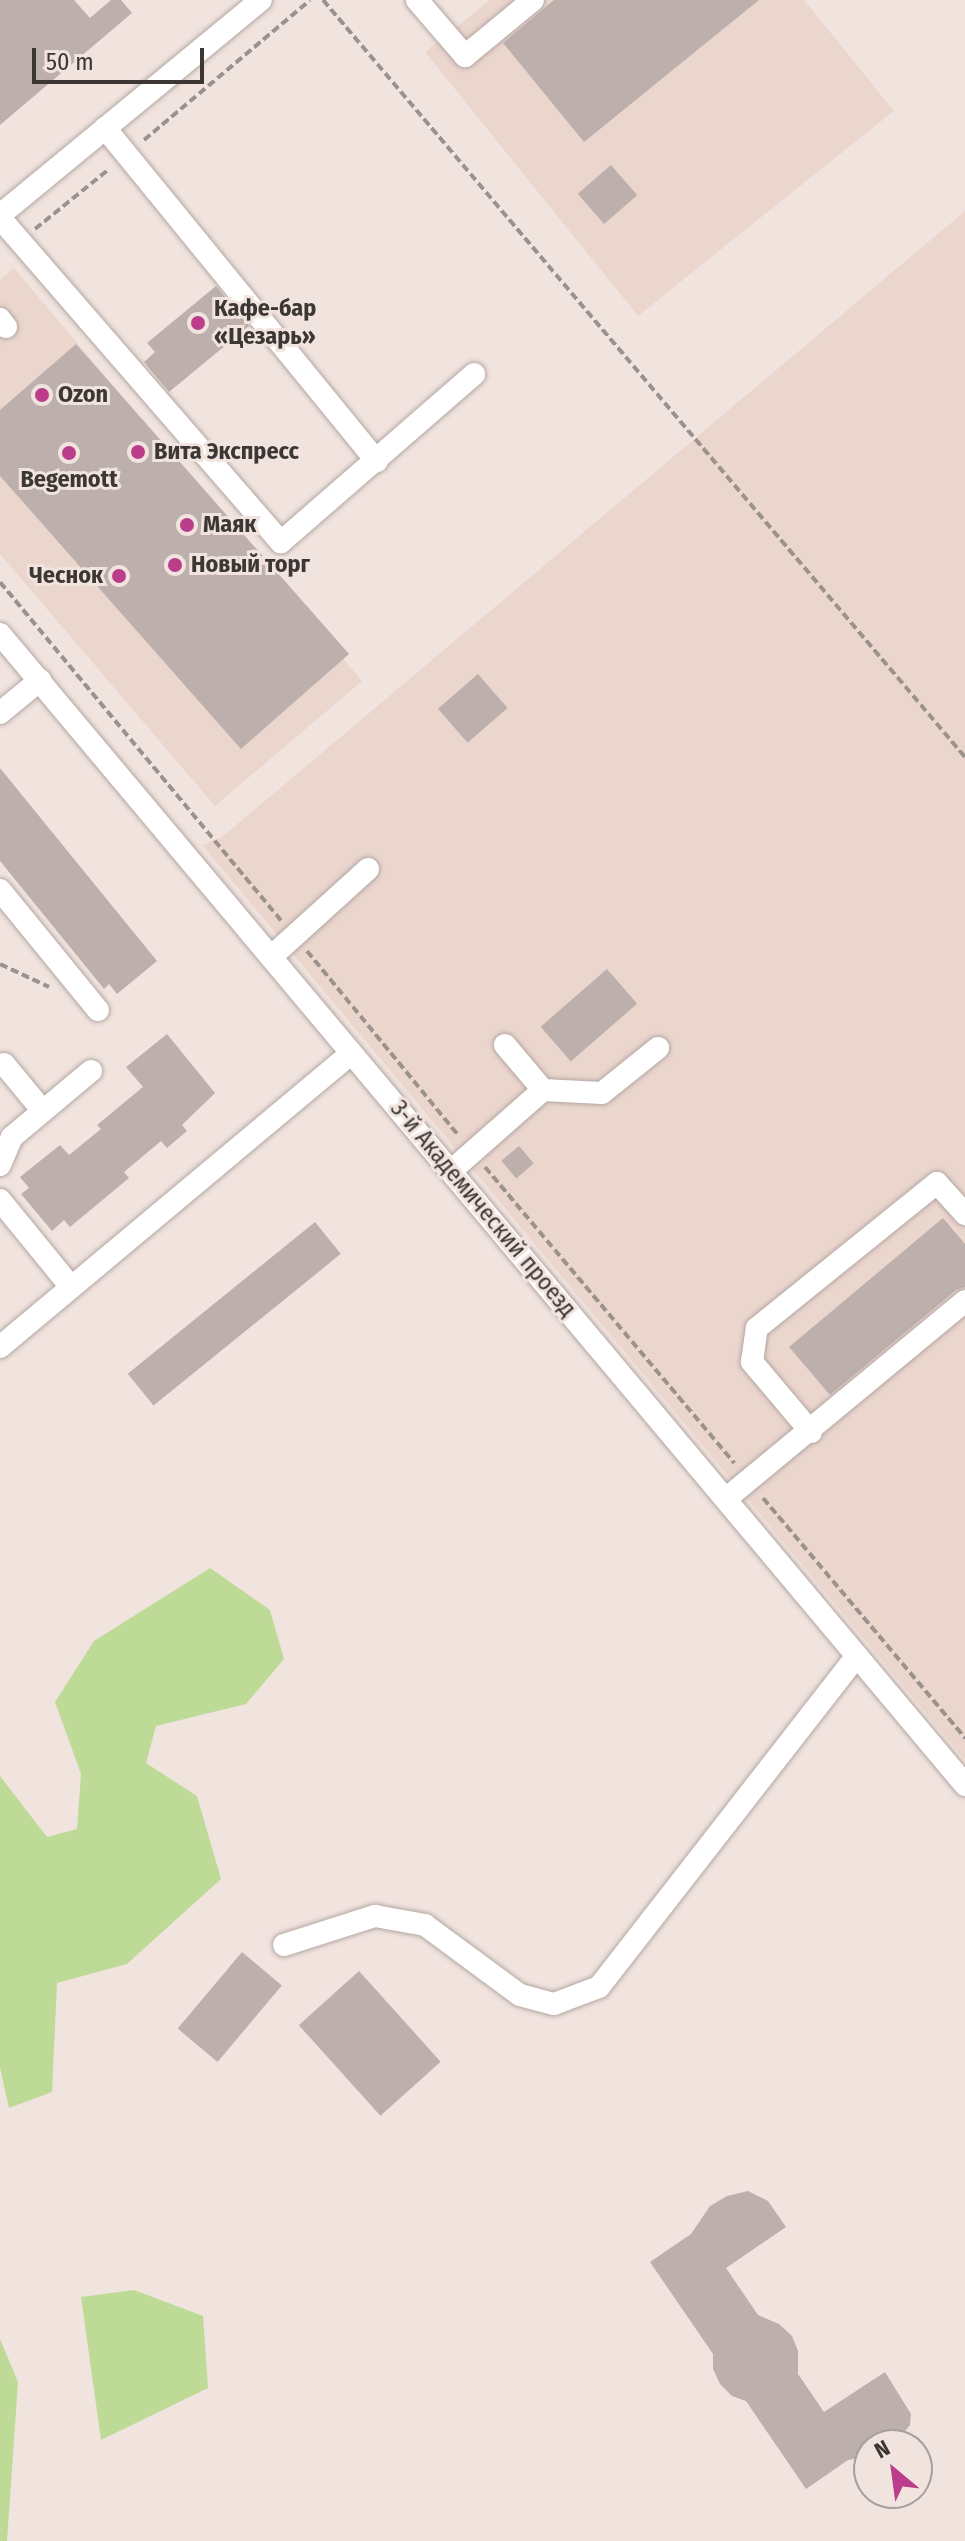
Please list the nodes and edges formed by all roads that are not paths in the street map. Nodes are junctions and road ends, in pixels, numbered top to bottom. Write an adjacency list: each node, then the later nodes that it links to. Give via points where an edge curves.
1 (261, 0): 4 (street)
2 (417, 0): 3 (street, via 465,56)
3 (533, 0)
4 (105, 128): 5 (street); 7 (street)
5 (0, 216): 7 (street, via 281,542)
6 (474, 374): 7 (street)
7 (377, 461)
8 (0, 634): 9 (street, 3-й Академический проезд)
9 (40, 680): 10 (street); 13 (street, 3-й Академический проезд)
10 (0, 713)
11 (368, 869): 13 (street)
12 (0, 890): 14 (street)
13 (271, 957): 17 (street, 3-й Академический проезд)
14 (98, 1010)
15 (505, 1045): 20 (street)
16 (658, 1048): 20 (street, via 602,1093)
17 (351, 1053): 23 (street, 3-й Академический проезд); 26 (street)
18 (4, 1064): 21 (street)
19 (91, 1071): 21 (street)
20 (543, 1090): 23 (street)
21 (42, 1110): 22 (street, via 12,1137)
22 (0, 1165)
23 (451, 1171): 30 (street, 3-й Академический проезд)
24 (0, 1200): 26 (street)
25 (965, 1214): 29 (street, via 937,1183 757,1328 752,1362)
26 (71, 1287): 28 (street)
27 (965, 1301): 29 (street)
28 (0, 1347)
29 (811, 1432): 30 (street)
30 (727, 1498): 31 (street, 3-й Академический проезд)
31 (856, 1657): 32 (street, 3-й Академический проезд); 33 (street, via 599,1987 554,2004 520,1995 425,1925 375,1916)
32 (965, 1785)
33 (284, 1945)

